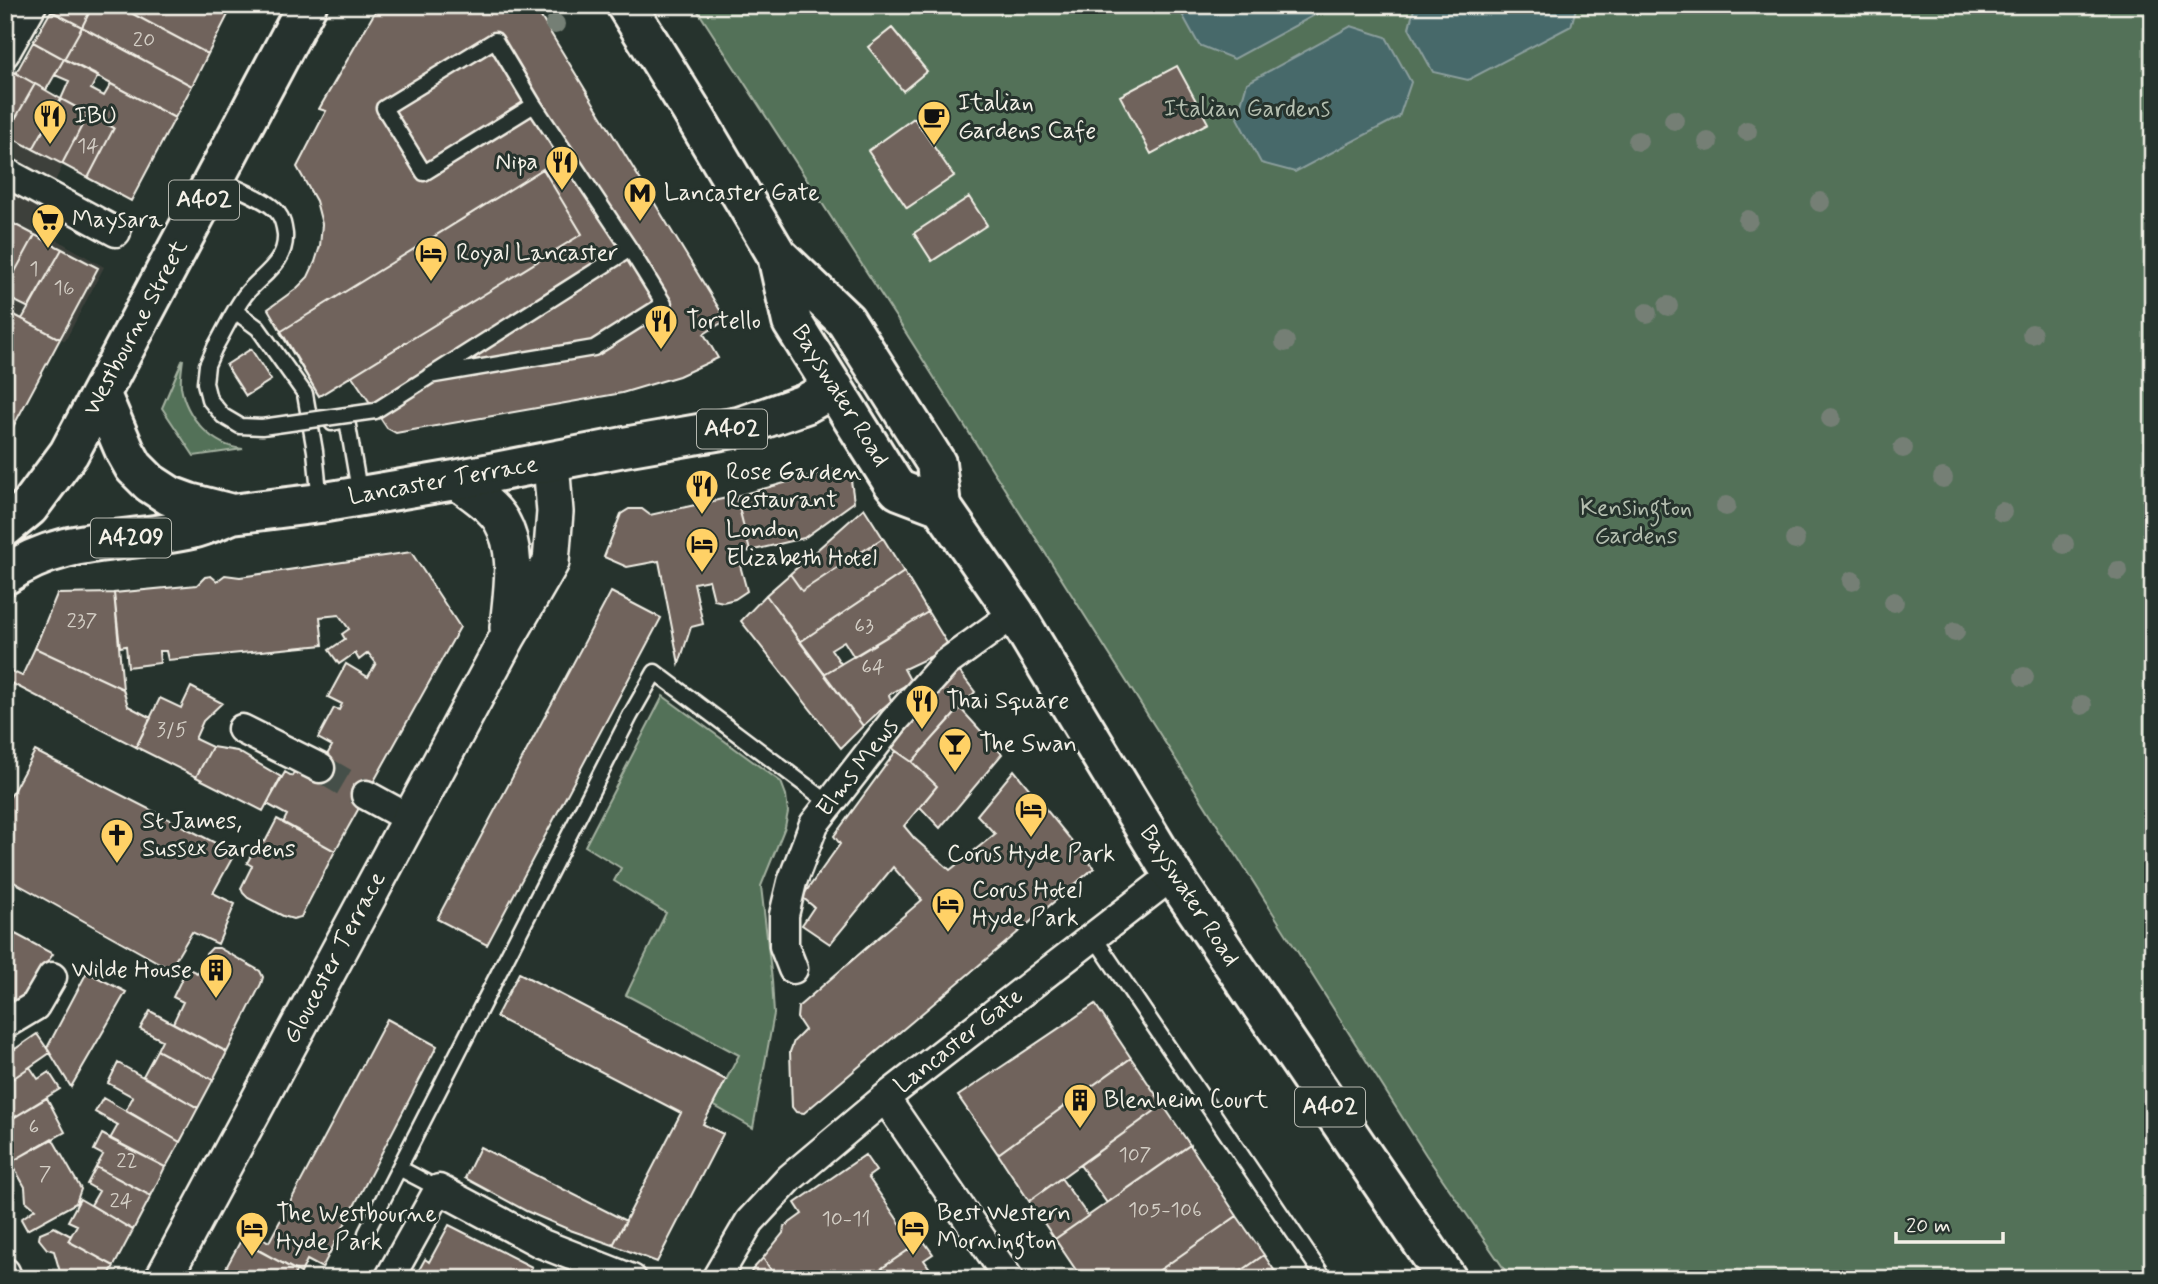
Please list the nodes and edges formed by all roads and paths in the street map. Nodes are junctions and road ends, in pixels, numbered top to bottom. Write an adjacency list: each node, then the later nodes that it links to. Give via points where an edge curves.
1 (32, 5): 4 (street)
2 (307, 5): 7 (main road, Westbourne Street / A402)
3 (626, 5): 10 (main road, Bayswater Road / A402)
4 (5, 53)
5 (537, 109): 5 (lane, via 495,40 384,108 424,173); 9 (lane)
6 (5, 172): 8 (street)
7 (216, 179): 11 (lane, via 267,203 284,225 283,252 276,265); 14 (main road, Westbourne Street / A402)
8 (116, 232)
9 (630, 249): 12 (lane); 12 (lane, via 664,304 594,348)
10 (776, 255): 13 (main road, Bayswater Road / A402, via 792,322); 20 (main road, Bayswater Road / A402, via 846,321 936,463)
11 (235, 311): 12 (lane, bridge, via 207,365 205,383 209,399 223,416 240,426 375,411); 15 (lane, via 258,328 305,394)
12 (429, 376)
13 (834, 388): 16 (main road, Lancaster Terrace / A402, via 805,404 739,427); 20 (main road, Bayswater Road / A402, via 899,490)
14 (101, 395): 21 (main road, Lancaster Terrace / A402, via 125,451 150,483 188,503); 22 (main road, Westbourne Street, via 46,487)
15 (310, 426): 18 (lane, via 347,420); 19 (lane)
16 (551, 462): 17 (main road, Lancaster Terrace / A402); 25 (street, Gloucester Terrace, via 555,512 551,562)
17 (455, 480): 18 (main road, Lancaster Terrace / A402); 25 (street, Gloucester Terrace, via 501,520 513,554)
18 (360, 496): 19 (main road, Lancaster Terrace / A402)
19 (320, 503): 21 (main road, Lancaster Terrace / A402)
20 (941, 506): 24 (main road, Bayswater Road / A402)
21 (232, 514): 23 (main road, A4209, via 194,529 64,547)
22 (5, 527)
23 (5, 575)
24 (1015, 612): 29 (street, Elms Mews, via 946,663); 31 (main road, Bayswater Road / A402)
25 (507, 638): 30 (street, Gloucester Terrace)
26 (242, 729): 27 (street)
27 (320, 768)
28 (366, 795): 30 (street)
29 (829, 803): 33 (street, Elms Mews, via 814,824 792,882 784,946); 37 (lane, via 655,672)
30 (410, 819): 43 (street, Gloucester Terrace)
31 (1173, 875): 32 (street, Lancaster Gate); 48 (main road, Bayswater Road / A402)
32 (1094, 937): 36 (street, Lancaster Gate); 47 (lane)
33 (793, 969)
34 (52, 977): 35 (street, via 35,1006)
35 (5, 1024)
36 (885, 1098): 41 (street, via 790,1178 750,1221); 46 (street, Lancaster Gate)
37 (399, 1168): 38 (lane); 39 (lane)
38 (439, 1189): 44 (street); 45 (street, via 540,1243)
39 (366, 1233)
40 (5, 1272): 42 (street)
41 (717, 1278)
42 (8, 1279)
43 (163, 1279)
44 (389, 1279)
45 (632, 1279)
46 (1009, 1279)
47 (1325, 1279)
48 (1447, 1279)

